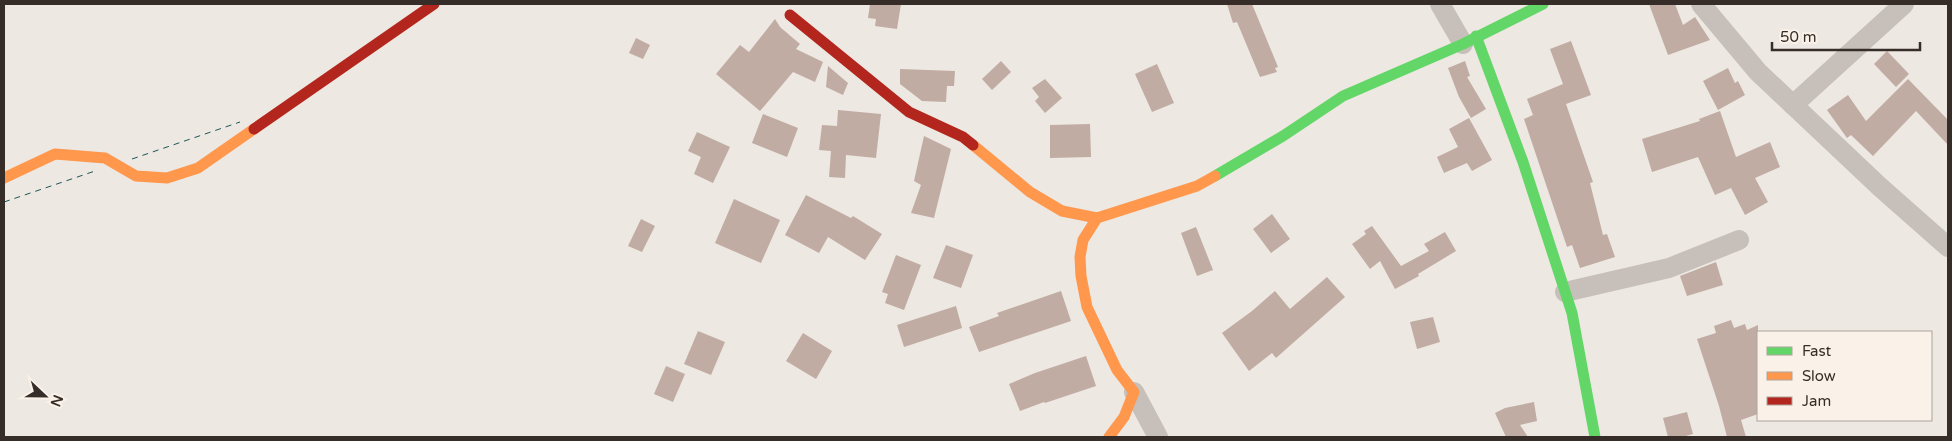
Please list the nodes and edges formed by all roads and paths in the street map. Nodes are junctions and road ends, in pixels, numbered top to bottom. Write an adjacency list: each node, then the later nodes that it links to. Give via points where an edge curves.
1 (434, 4): 9 (street, via 198,168 167,178 136,176 106,158 55,154)
2 (1440, 4): 7 (street)
3 (1543, 4): 7 (street)
4 (1702, 4): 8 (street, via 1758,72)
5 (1904, 4): 8 (street)
6 (790, 16): 10 (street, via 909,112 963,137 1030,192 1062,211)
7 (1469, 40): 10 (street, via 1342,96 1283,136 1197,186); 13 (street, via 1523,162)
8 (1793, 105): 12 (street)
9 (4, 178)
10 (1097, 218): 14 (street, via 1083,240 1080,257 1087,306 1117,370)
11 (1739, 240): 13 (street, via 1669,268)
12 (1948, 247)
13 (1565, 292): 17 (street, via 1572,313)
14 (1134, 392): 15 (street, via 1124,416); 16 (street)
15 (1109, 437)
16 (1158, 437)
17 (1595, 437)

